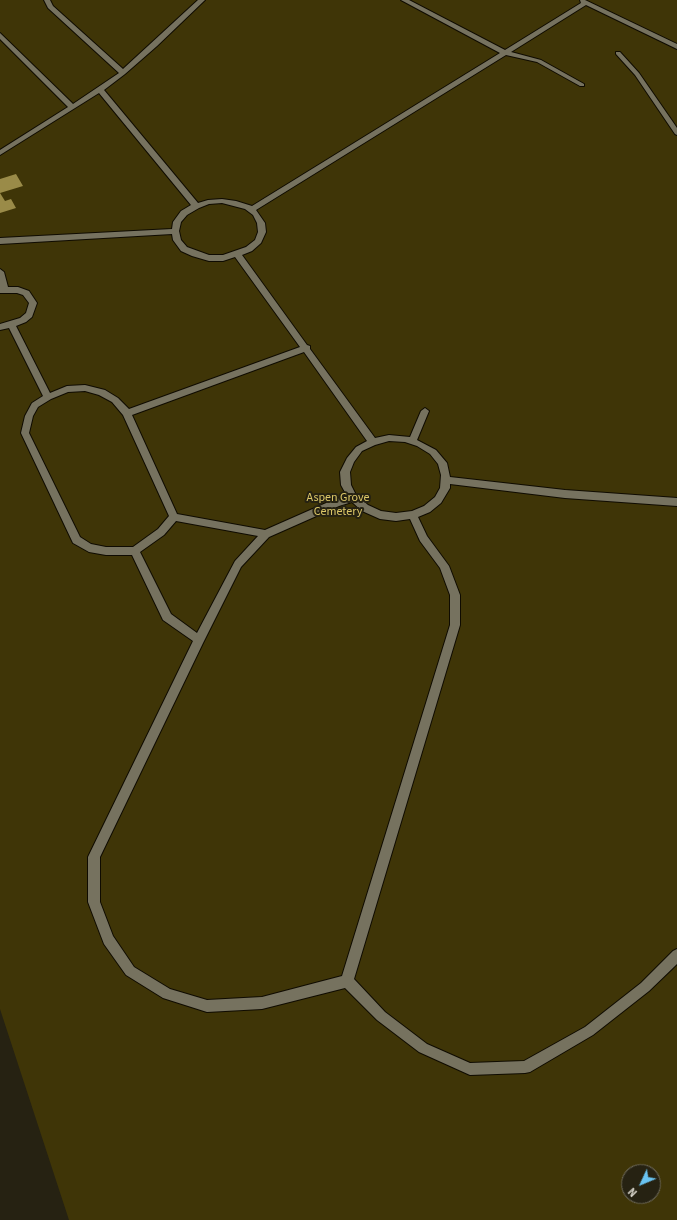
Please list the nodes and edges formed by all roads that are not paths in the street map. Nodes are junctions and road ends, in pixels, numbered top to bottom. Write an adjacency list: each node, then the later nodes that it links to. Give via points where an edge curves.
1 (47, 0): 9 (lane, via 50,7)
2 (202, 0): 9 (lane)
3 (404, 0): 7 (lane)
4 (583, 2): 6 (lane); 7 (lane)
5 (0, 35): 12 (lane)
6 (677, 47)
7 (505, 53): 10 (lane, via 539,61); 16 (lane)
8 (618, 53): 13 (lane, via 637,74)
9 (123, 73): 11 (lane)
10 (582, 84)
11 (100, 90): 12 (lane); 15 (lane)
12 (73, 108): 14 (lane)
13 (677, 133)
14 (0, 153)
15 (196, 206): 16 (lane, via 222,201 236,203); 17 (lane, via 184,213)
16 (251, 210): 19 (lane, via 261,223 262,232 258,241)
17 (174, 231): 18 (lane); 19 (lane, via 184,249 195,254 208,258 223,258)
18 (0, 241)
19 (237, 254): 24 (lane)
20 (0, 272): 21 (lane)
21 (2, 289): 22 (lane, via 26,293 33,303 29,315)
22 (11, 325): 23 (lane); 25 (lane)
23 (0, 327)
24 (307, 348): 27 (lane); 28 (lane)
25 (48, 397): 27 (lane, via 67,390 85,388 102,392 115,400); 36 (lane, via 36,405 29,416 25,433 76,540 88,548)
26 (425, 412): 29 (lane)
27 (127, 413): 34 (lane)
28 (373, 442): 29 (lane, via 389,438); 31 (lane, via 359,449 345,472 346,485)
29 (412, 442): 30 (lane, via 433,452 442,463)
30 (445, 480): 32 (lane, via 565,494); 33 (lane, via 445,488 438,500 427,509)
31 (353, 498): 33 (lane, via 364,508 380,515); 35 (lane)
32 (677, 502)
33 (413, 515): 39 (lane, via 423,538 444,566 454,595 455,625)
34 (174, 517): 35 (lane); 36 (lane, via 161,532)
35 (266, 534): 37 (lane, via 238,564)
36 (135, 551): 37 (lane, via 167,617)
37 (199, 640): 39 (lane, via 94,857 94,902 108,940 130,971 167,994 208,1006 262,1003)
38 (677, 955): 39 (lane, via 645,988 589,1031 525,1067 470,1069 423,1048 381,1016)
39 (347, 981)

